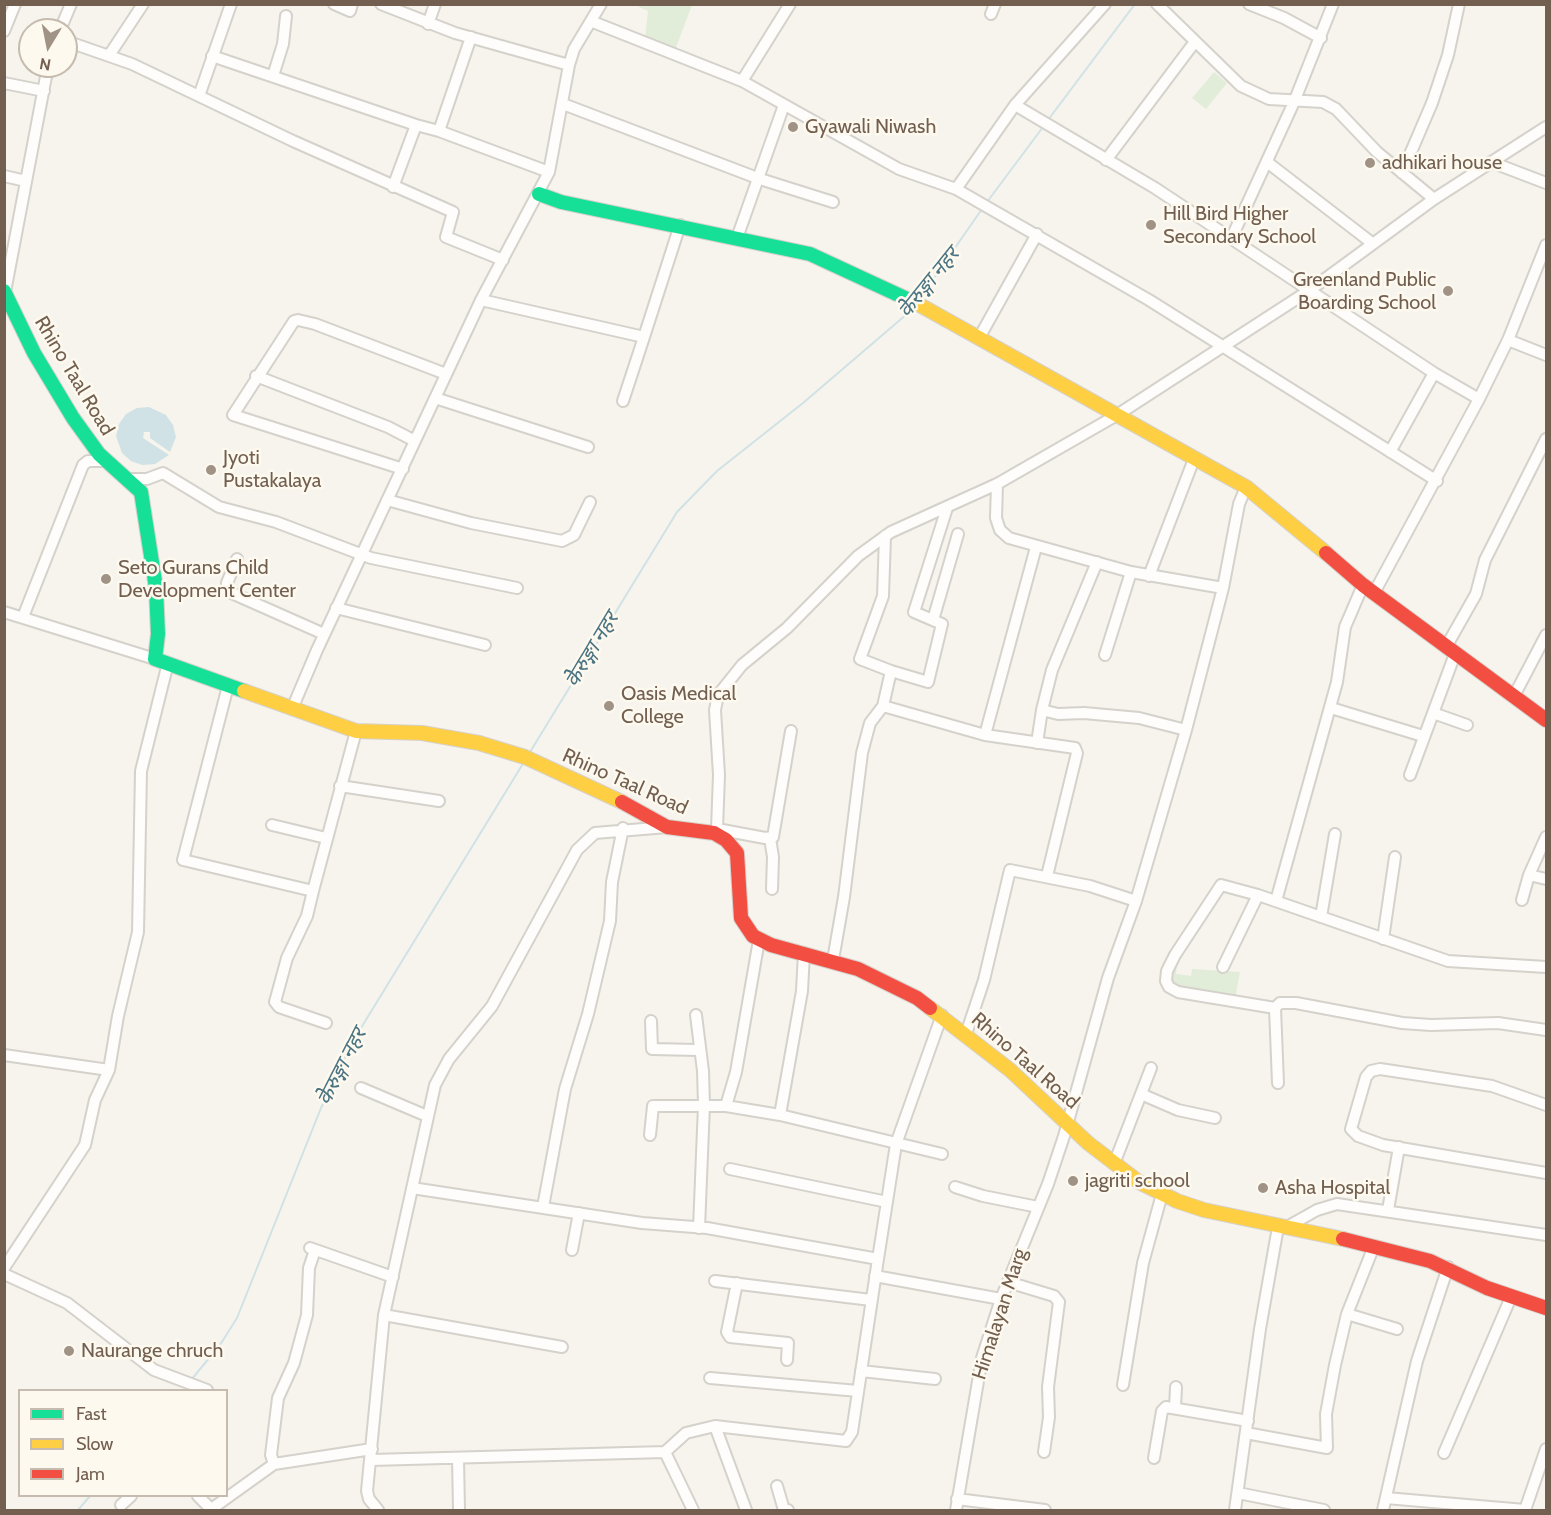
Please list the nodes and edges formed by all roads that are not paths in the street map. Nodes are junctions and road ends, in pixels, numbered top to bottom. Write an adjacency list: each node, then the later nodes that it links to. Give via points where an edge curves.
1 (15, 4): 20 (street)
2 (71, 4): 17 (street)
3 (143, 4): 25 (street)
4 (231, 4): 26 (street)
5 (334, 4): 6 (street, via 350,11)
6 (352, 4)
7 (381, 4): 19 (street)
8 (435, 4): 19 (street)
9 (601, 4): 18 (street)
10 (790, 4): 30 (street)
11 (1105, 4): 37 (street)
12 (1157, 4): 23 (street)
13 (1249, 4): 22 (street)
14 (1333, 4): 22 (street)
15 (1459, 4): 45 (street, via 1439,82)
16 (286, 16): 28 (street)
17 (65, 18)
18 (593, 22): 27 (street, via 574,49); 30 (street)
19 (428, 24): 21 (street)
20 (4, 31)
21 (471, 37): 27 (street); 40 (street)
22 (1321, 38): 34 (street)
23 (1194, 43): 34 (street, via 1241,86 1258,96); 41 (street)
24 (78, 45): 25 (street)
25 (110, 54): 33 (street)
26 (212, 56): 28 (street); 33 (street)
27 (569, 65): 35 (street)
28 (273, 76): 38 (street)
29 (46, 78): 32 (street)
30 (742, 81): 36 (street)
31 (4, 83): 32 (street)
32 (44, 91): 48 (street)
33 (199, 96): 50 (street)
34 (1294, 102): 42 (street); 45 (street, via 1323,102 1336,109)
35 (563, 104): 44 (street); 47 (street)
36 (784, 105): 47 (street); 51 (street, via 899,169)
37 (1015, 105): 41 (street); 51 (street)
38 (416, 125): 40 (street); 50 (street)
39 (1546, 127): 43 (street)
40 (439, 131): 44 (street)
41 (1106, 160): 57 (street)
42 (1267, 162): 57 (street); 59 (street)
43 (1491, 162): 49 (street); 53 (street)
44 (549, 172): 52 (street)
45 (1402, 173): 53 (street)
46 (4, 176): 48 (street)
47 (760, 178): 54 (street); 58 (street)
48 (26, 181): 63 (street)
49 (1546, 183)
50 (393, 187): 61 (street, via 453,212 446,237)
51 (956, 189): 56 (street)
52 (539, 194): 55 (street, via 561,202); 61 (street)
53 (1434, 199): 59 (street)
54 (833, 202)
55 (680, 225): 58 (street); 65 (street)
56 (1037, 234): 66 (street); 68 (street)
57 (1232, 237): 62 (street)
58 (737, 238): 66 (street, via 810,254)
59 (1372, 243): 62 (street)
60 (1546, 245): 67 (street)
61 (503, 260): 64 (street)
62 (1310, 290): 68 (street); 70 (street)
63 (5, 292): 82 (street, Rhino Taal Road, via 61,399)
64 (481, 300): 65 (street); 71 (street)
65 (644, 337): 75 (street)
66 (979, 338): 76 (street)
67 (1508, 340): 69 (street); 74 (street)
68 (1223, 348): 76 (street); 80 (street)
69 (1546, 355)
70 (1434, 373): 74 (street); 80 (street)
71 (446, 374): 72 (street, via 298,320); 73 (street)
72 (256, 376): 78 (street); 83 (street, via 233,415)
73 (435, 398): 78 (street); 79 (street)
74 (1479, 399): 86 (street)
75 (623, 401)
76 (1117, 416): 81 (street); 87 (street)
77 (1546, 439): 111 (street, via 1485,560 1476,594)
78 (415, 441): 83 (street)
79 (588, 447)
80 (1390, 452): 86 (street)
81 (1194, 459): 88 (street); 100 (street)
82 (107, 461): 85 (street, Rhino Taal Road); 106 (street, via 87,461 82,465)
83 (403, 468): 90 (street)
84 (156, 476): 85 (street); 89 (street); 96 (street, via 163,473 219,507 276,522)
85 (126, 479): 89 (street, Rhino Taal Road)
86 (1437, 481): 103 (street)
87 (997, 484): 92 (street); 95 (street, via 996,518 1000,530 1009,538)
88 (1246, 488): 102 (street, Himalayan Marg, via 1239,504); 103 (street)
89 (141, 492): 113 (street, via 156,588)
90 (387, 500): 91 (street, via 471,523 562,541 574,535); 96 (street)
91 (590, 502)
92 (947, 508): 94 (street); 107 (street, via 914,612)
93 (958, 534): 107 (street)
94 (885, 536): 114 (street, via 883,596 860,659); 136 (street, via 858,556 722,688 715,710 719,752)
95 (1036, 547): 98 (street); 127 (street)
96 (362, 555): 101 (street); 104 (street)
97 (237, 559): 108 (street, via 227,591)
98 (1097, 562): 99 (street); 120 (street, via 1052,670)
99 (1131, 572): 100 (street); 112 (street)
100 (1149, 576): 102 (street)
101 (517, 588)
102 (1223, 588): 124 (street, Himalayan Marg)
103 (1369, 589): 111 (street); 118 (street, via 1345,627)
104 (336, 608): 108 (street); 110 (street)
105 (4, 612): 106 (street)
106 (23, 617): 113 (street)
107 (933, 620): 114 (street, via 942,624 928,682)
108 (324, 634): 119 (street)
109 (1546, 635): 116 (street)
110 (485, 645)
111 (1451, 650): 116 (street); 121 (street)
112 (1105, 655)
113 (161, 661): 115 (street, Rhino Taal Road); 168 (street, via 141,771 138,932)
114 (891, 671): 117 (street)
115 (228, 686): 119 (street, Rhino Taal Road); 146 (street, via 183,860)
116 (1514, 696): 122 (street)
117 (883, 706): 127 (street); 155 (street, via 870,723 862,753)
118 (1331, 708): 128 (street); 150 (street)
119 (292, 709): 125 (street, Rhino Taal Road)
120 (1042, 710): 124 (street, via 1139,718); 129 (street)
121 (1433, 713): 123 (street); 128 (street)
122 (1546, 720)
123 (1467, 725)
124 (1186, 730): 149 (street, Himalayan Marg)
125 (356, 731): 131 (street); 134 (street, Rhino Taal Road, via 448,736 479,742 525,757 614,797)
126 (791, 731): 140 (street, via 774,834)
127 (985, 735): 129 (street)
128 (1423, 736): 130 (street)
129 (1037, 743): 143 (street, via 1074,748 1077,753)
130 (1410, 775)
131 (340, 786): 132 (street); 139 (street)
132 (440, 801)
133 (273, 825): 139 (street)
134 (667, 827): 135 (street); 136 (street, Rhino Taal Road)
135 (623, 828): 176 (street, via 595,832 577,849 492,1006 440,1072); 190 (street, via 612,882 610,921 565,1089)
136 (716, 831): 140 (street); 153 (street, via 736,853 741,918 747,931)
137 (1335, 834): 151 (street)
138 (1546, 837): 142 (street)
139 (326, 838): 146 (street)
140 (770, 838): 145 (street)
141 (1395, 857): 152 (street)
142 (1529, 875): 144 (street); 148 (street)
143 (1047, 876): 149 (street); 164 (street, via 1010,870 984,980)
144 (1546, 879)
145 (772, 889)
146 (313, 891): 162 (street, via 275,1002 279,1007)
147 (1258, 895): 150 (street); 156 (street); 158 (street, via 1231,886 1217,887 1175,955 1166,981 1168,987 1178,992)
148 (1522, 900)
149 (1136, 901): 178 (street, Himalayan Marg, via 1108,978)
150 (1276, 901): 151 (street)
151 (1321, 917): 152 (street)
152 (1383, 939): 157 (street, via 1448,961)
153 (759, 940): 154 (street, Rhino Taal Road); 174 (street, via 736,1072)
154 (804, 953): 155 (street, Rhino Taal Road); 175 (street, via 802,991)
155 (833, 960): 160 (street, Rhino Taal Road, via 897,986)
156 (1223, 967)
157 (1546, 967)
158 (1275, 1008): 163 (street, via 1280,1003 1296,1004 1402,1023 1498,1023); 169 (street)
159 (696, 1015): 165 (street)
160 (942, 1015): 164 (street, Rhino Taal Road); 180 (street)
161 (651, 1021): 165 (street, via 652,1049)
162 (326, 1023)
163 (1546, 1030)
164 (966, 1034): 178 (street, Rhino Taal Road)
165 (698, 1050): 172 (street)
166 (4, 1055): 168 (street)
167 (1151, 1068): 171 (street)
168 (109, 1070): 201 (street, via 95,1100 85,1145)
169 (1278, 1083)
170 (361, 1088): 176 (street)
171 (1141, 1094): 177 (street, via 1178,1110); 183 (street)
172 (704, 1105): 174 (street); 179 (street, via 653,1106); 194 (street)
173 (1546, 1105): 181 (street, via 1492,1086 1380,1069 1371,1071 1356,1103 1351,1128 1367,1140)
174 (726, 1106): 175 (street)
175 (780, 1115): 180 (street)
176 (427, 1116): 187 (street)
177 (1215, 1118)
178 (1067, 1124): 183 (street, Rhino Taal Road); 191 (street, Himalayan Marg)
179 (650, 1135)
180 (896, 1144): 182 (street); 189 (street)
181 (1399, 1147): 185 (street); 192 (street)
182 (942, 1154)
183 (1114, 1164): 188 (street, Rhino Taal Road)
184 (730, 1168): 189 (street)
185 (1546, 1173)
186 (955, 1187): 191 (street)
187 (412, 1188): 190 (street); 204 (street)
188 (1162, 1194): 195 (street, Rhino Taal Road, via 1204,1210); 220 (street, via 1143,1263)
189 (886, 1202): 199 (street)
190 (543, 1207): 193 (street)
191 (1038, 1207): 207 (street, Himalayan Marg)
192 (1388, 1210): 195 (street, via 1337,1204); 196 (street)
193 (579, 1213): 194 (street); 198 (street)
194 (699, 1228): 199 (street)
195 (1281, 1228): 197 (street, Rhino Taal Road); 225 (street)
196 (1546, 1235)
197 (1374, 1246): 200 (street, Rhino Taal Road); 212 (street)
198 (572, 1250)
199 (878, 1259): 203 (street)
200 (1448, 1267): 208 (street, Rhino Taal Road); 240 (street, via 1417,1361)
201 (4, 1268)
202 (4, 1274): 222 (street, via 67,1304 154,1370)
203 (875, 1276): 209 (street); 210 (street)
204 (393, 1277): 213 (street); 235 (street, via 313,1249 307,1315 294,1363 278,1398 271,1455)
205 (715, 1281): 206 (street)
206 (736, 1282): 210 (street); 216 (street, via 727,1332 730,1337 788,1343)
207 (1008, 1282): 209 (street, Himalayan Marg); 230 (street, via 1054,1296 1059,1302 1047,1387 1049,1417)
208 (1511, 1297): 211 (street, Rhino Taal Road); 231 (street)
209 (1001, 1299): 241 (street, Himalayan Marg, via 975,1393)
210 (871, 1300): 217 (street)
211 (1546, 1308)
212 (1347, 1314): 214 (street); 227 (street, via 1326,1414 1327,1448)
213 (384, 1315): 215 (street); 232 (street)
214 (1396, 1329)
215 (562, 1347)
216 (787, 1360)
217 (861, 1371): 219 (street); 223 (street)
218 (710, 1378): 223 (street)
219 (935, 1379)
220 (1123, 1385)
221 (1176, 1387): 224 (street)
222 (203, 1389)
223 (858, 1391): 226 (street, via 852,1431 846,1440)
224 (1175, 1408): 225 (street); 234 (street, via 1162,1411)
225 (1248, 1421): 227 (street)
226 (715, 1426): 229 (street, via 686,1433); 248 (street)
227 (1246, 1433): 237 (street)
228 (1546, 1449): 255 (street)
229 (665, 1452): 233 (street); 247 (street)
230 (1044, 1452)
231 (1444, 1453)
232 (372, 1454): 233 (street); 235 (street); 245 (street, via 367,1491)
233 (458, 1458): 246 (street)
234 (1154, 1458)
235 (274, 1464): 244 (street)
236 (777, 1486): 249 (street, via 784,1510)
237 (1238, 1493): 243 (street); 252 (street)
238 (130, 1497): 242 (street)
239 (199, 1497): 244 (street)
240 (1386, 1497): 254 (street); 255 (street)
241 (957, 1498): 250 (street, Himalayan Marg); 251 (street)
242 (121, 1505)
243 (1296, 1508): 253 (street)
244 (211, 1510)
245 (378, 1510)
246 (459, 1510)
247 (693, 1510)
248 (746, 1510)
249 (788, 1510)
250 (956, 1510)
251 (1045, 1510)
252 (1235, 1510)
253 (1324, 1510)
254 (1383, 1510)
255 (1525, 1510)

